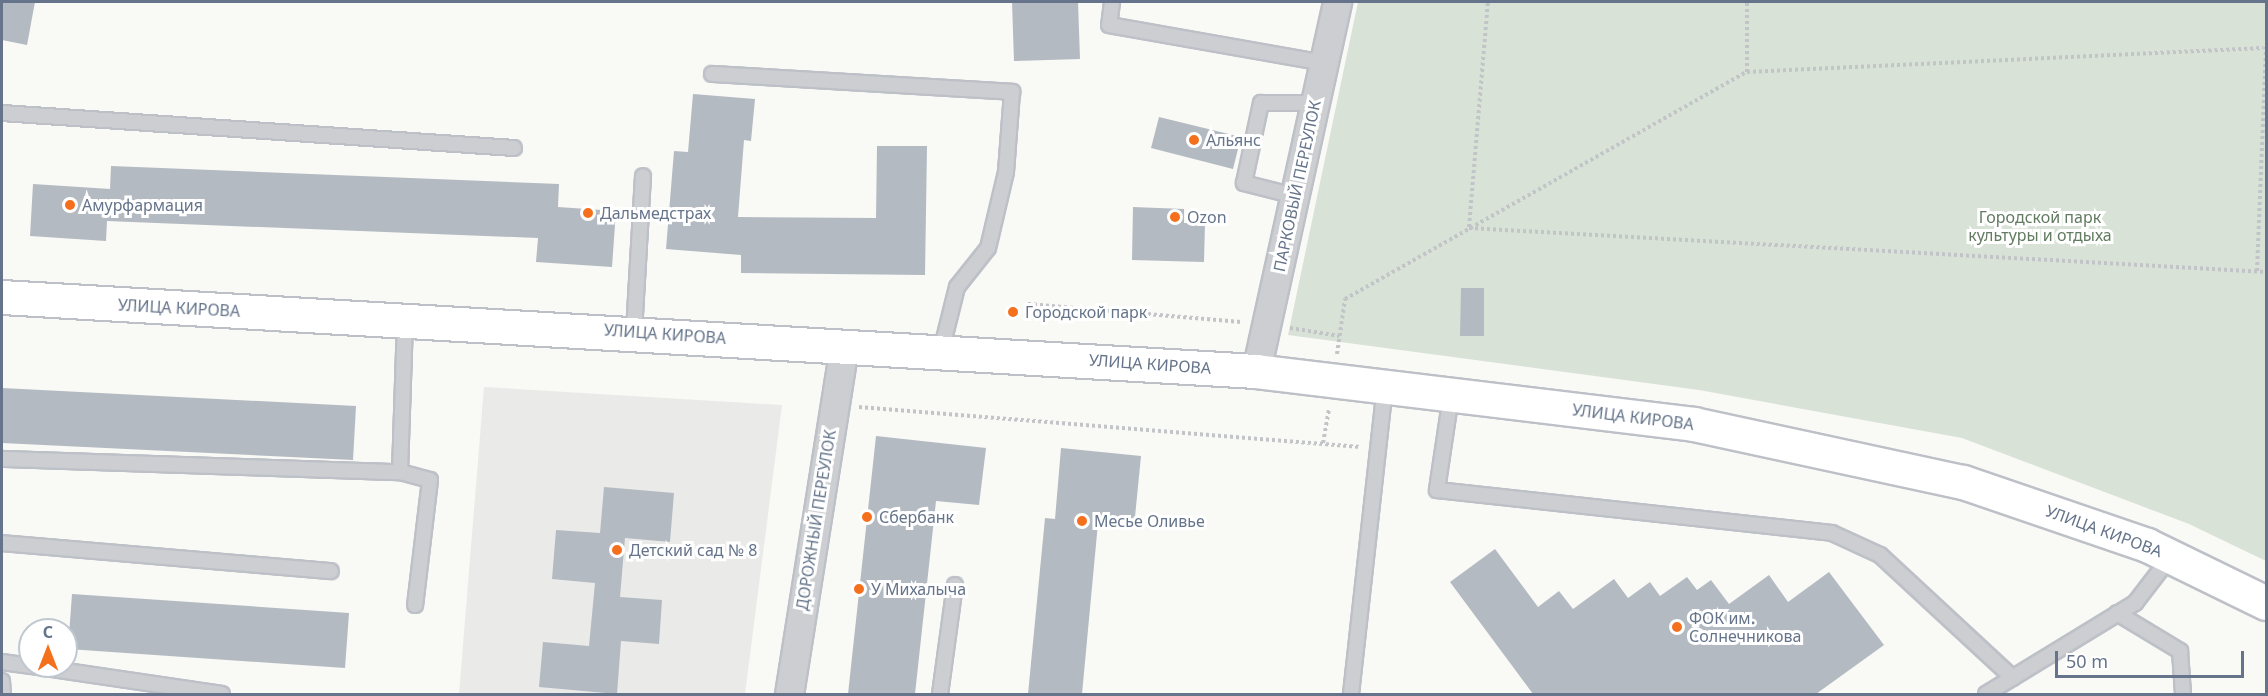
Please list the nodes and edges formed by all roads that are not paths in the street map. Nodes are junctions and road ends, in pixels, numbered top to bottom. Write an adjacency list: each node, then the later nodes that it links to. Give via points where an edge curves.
1 (1112, 2): 3 (lane, via 1109,25)
2 (1337, 2): 3 (street, ПАРКОВЫЙ ПЕРЕУЛОК)
3 (1324, 63): 5 (street, ПАРКОВЫЙ ПЕРЕУЛОК)
4 (712, 74): 14 (lane, via 1012,92 1006,172 988,248 957,287)
5 (1315, 103): 9 (street, ПАРКОВЫЙ ПЕРЕУЛОК); 9 (lane, via 1261,103 1244,183)
6 (2, 113): 7 (lane)
7 (514, 148)
8 (643, 176): 12 (lane)
9 (1294, 196): 15 (street, ПАРКОВЫЙ ПЕРЕУЛОК)
10 (2, 297): 11 (main road, УЛИЦА КИРОВА)
11 (405, 321): 12 (main road, УЛИЦА КИРОВА); 19 (lane)
12 (634, 332): 13 (main road, УЛИЦА КИРОВА)
13 (844, 346): 14 (main road, УЛИЦА КИРОВА); 35 (street, ДОРОЖНЫЙ ПЕРЕУЛОК)
14 (941, 351): 15 (main road, УЛИЦА КИРОВА)
15 (1256, 371): 16 (main road, УЛИЦА КИРОВА)
16 (1384, 388): 17 (main road, УЛИЦА КИРОВА); 37 (lane)
17 (1451, 396): 21 (main road, УЛИЦА КИРОВА, via 1694,424 1964,482); 30 (lane, via 1437,490 1832,533 1880,555)
18 (2, 459): 19 (lane)
19 (400, 472): 25 (lane, via 430,480)
20 (2, 543): 22 (lane)
21 (2170, 556): 24 (main road, УЛИЦА КИРОВА); 26 (lane, via 2135,603)
22 (332, 571)
23 (955, 585): 36 (lane)
24 (2266, 603)
25 (415, 605)
26 (2117, 613): 30 (lane); 39 (lane, via 2180,651)
27 (2, 662): 28 (lane)
28 (18, 664)
29 (78, 674): 32 (lane)
30 (2013, 678): 38 (lane)
31 (2, 681): 33 (lane)
32 (173, 689): 34 (lane)
33 (3, 694)
34 (222, 694)
35 (789, 694)
36 (940, 694)
37 (1351, 694)
38 (1986, 694)
39 (2183, 694)

